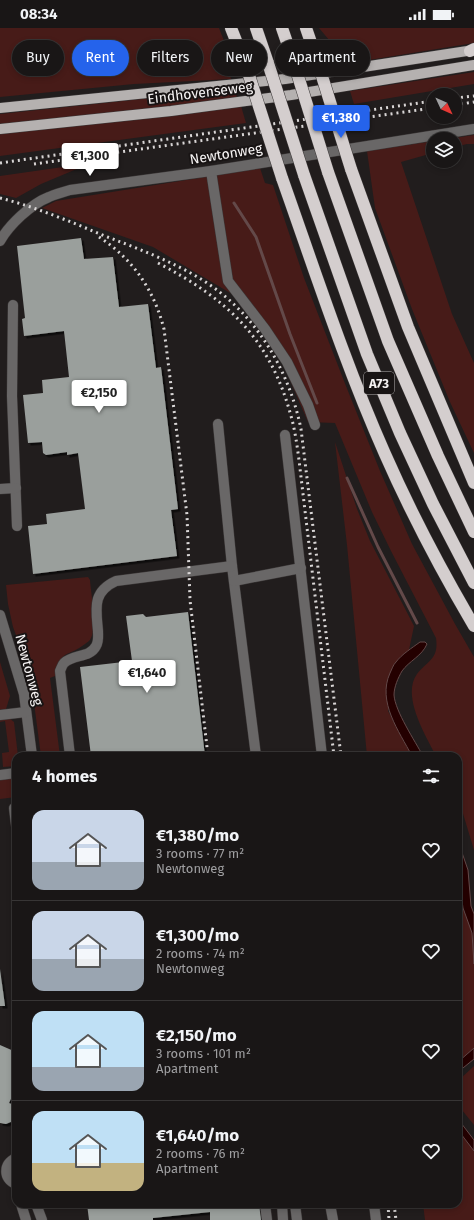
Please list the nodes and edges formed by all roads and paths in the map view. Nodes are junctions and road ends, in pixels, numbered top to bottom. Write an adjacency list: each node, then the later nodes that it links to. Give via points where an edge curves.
1 (232, 28): 26 (highway, A73, bridge, via 348,364 417,524)
2 (256, 28): 24 (highway, A73, bridge, via 367,354 433,504)
3 (282, 28): 20 (highway, A73, bridge, via 328,172 388,341)
4 (306, 28): 16 (highway, bridge, via 351,169 408,327)
5 (473, 50): 7 (main road, Eindhovenseweg, via 285,79)
6 (474, 65): 8 (main road, Eindhovenseweg, via 291,95)
7 (0, 108)
8 (0, 129)
9 (474, 129): 10 (street, Newtonweg)
10 (211, 171): 11 (street, Newtonweg, via 70,190 48,197 32,207 4,233); 14 (street, via 228,281 287,362)
11 (0, 241)
12 (13, 305): 17 (street, via 12,396)
13 (218, 424): 21 (street)
14 (315, 425)
15 (286, 435): 22 (street)
16 (474, 483)
17 (16, 488): 18 (street); 19 (street)
18 (0, 489)
19 (18, 526)
20 (474, 532)
21 (232, 566): 23 (street); 30 (street, via 116,581 102,590 96,606 96,647 91,652 64,663 60,671)
22 (301, 568): 23 (street); 32 (street)
23 (234, 581): 31 (street)
24 (474, 583)
25 (0, 614): 27 (street, Newtonweg, via 24,694)
26 (474, 626)
27 (26, 712): 28 (street); 29 (street, Newtonweg)
28 (0, 715)
29 (31, 752)
30 (70, 752)
31 (255, 752)
32 (322, 752)
33 (12, 774): 34 (street)
34 (0, 775)
35 (4, 1163): 36 (street, via 8,1180)
36 (12, 1183)
37 (22, 1208): 44 (street)
38 (38, 1208): 45 (street)
39 (266, 1208): 46 (street)
40 (282, 1208): 47 (street)
41 (296, 1208): 48 (street)
42 (331, 1208): 49 (street)
43 (374, 1208): 50 (street)
44 (26, 1220)
45 (42, 1220)
46 (267, 1220)
47 (283, 1220)
48 (297, 1220)
49 (333, 1220)
50 (376, 1220)

